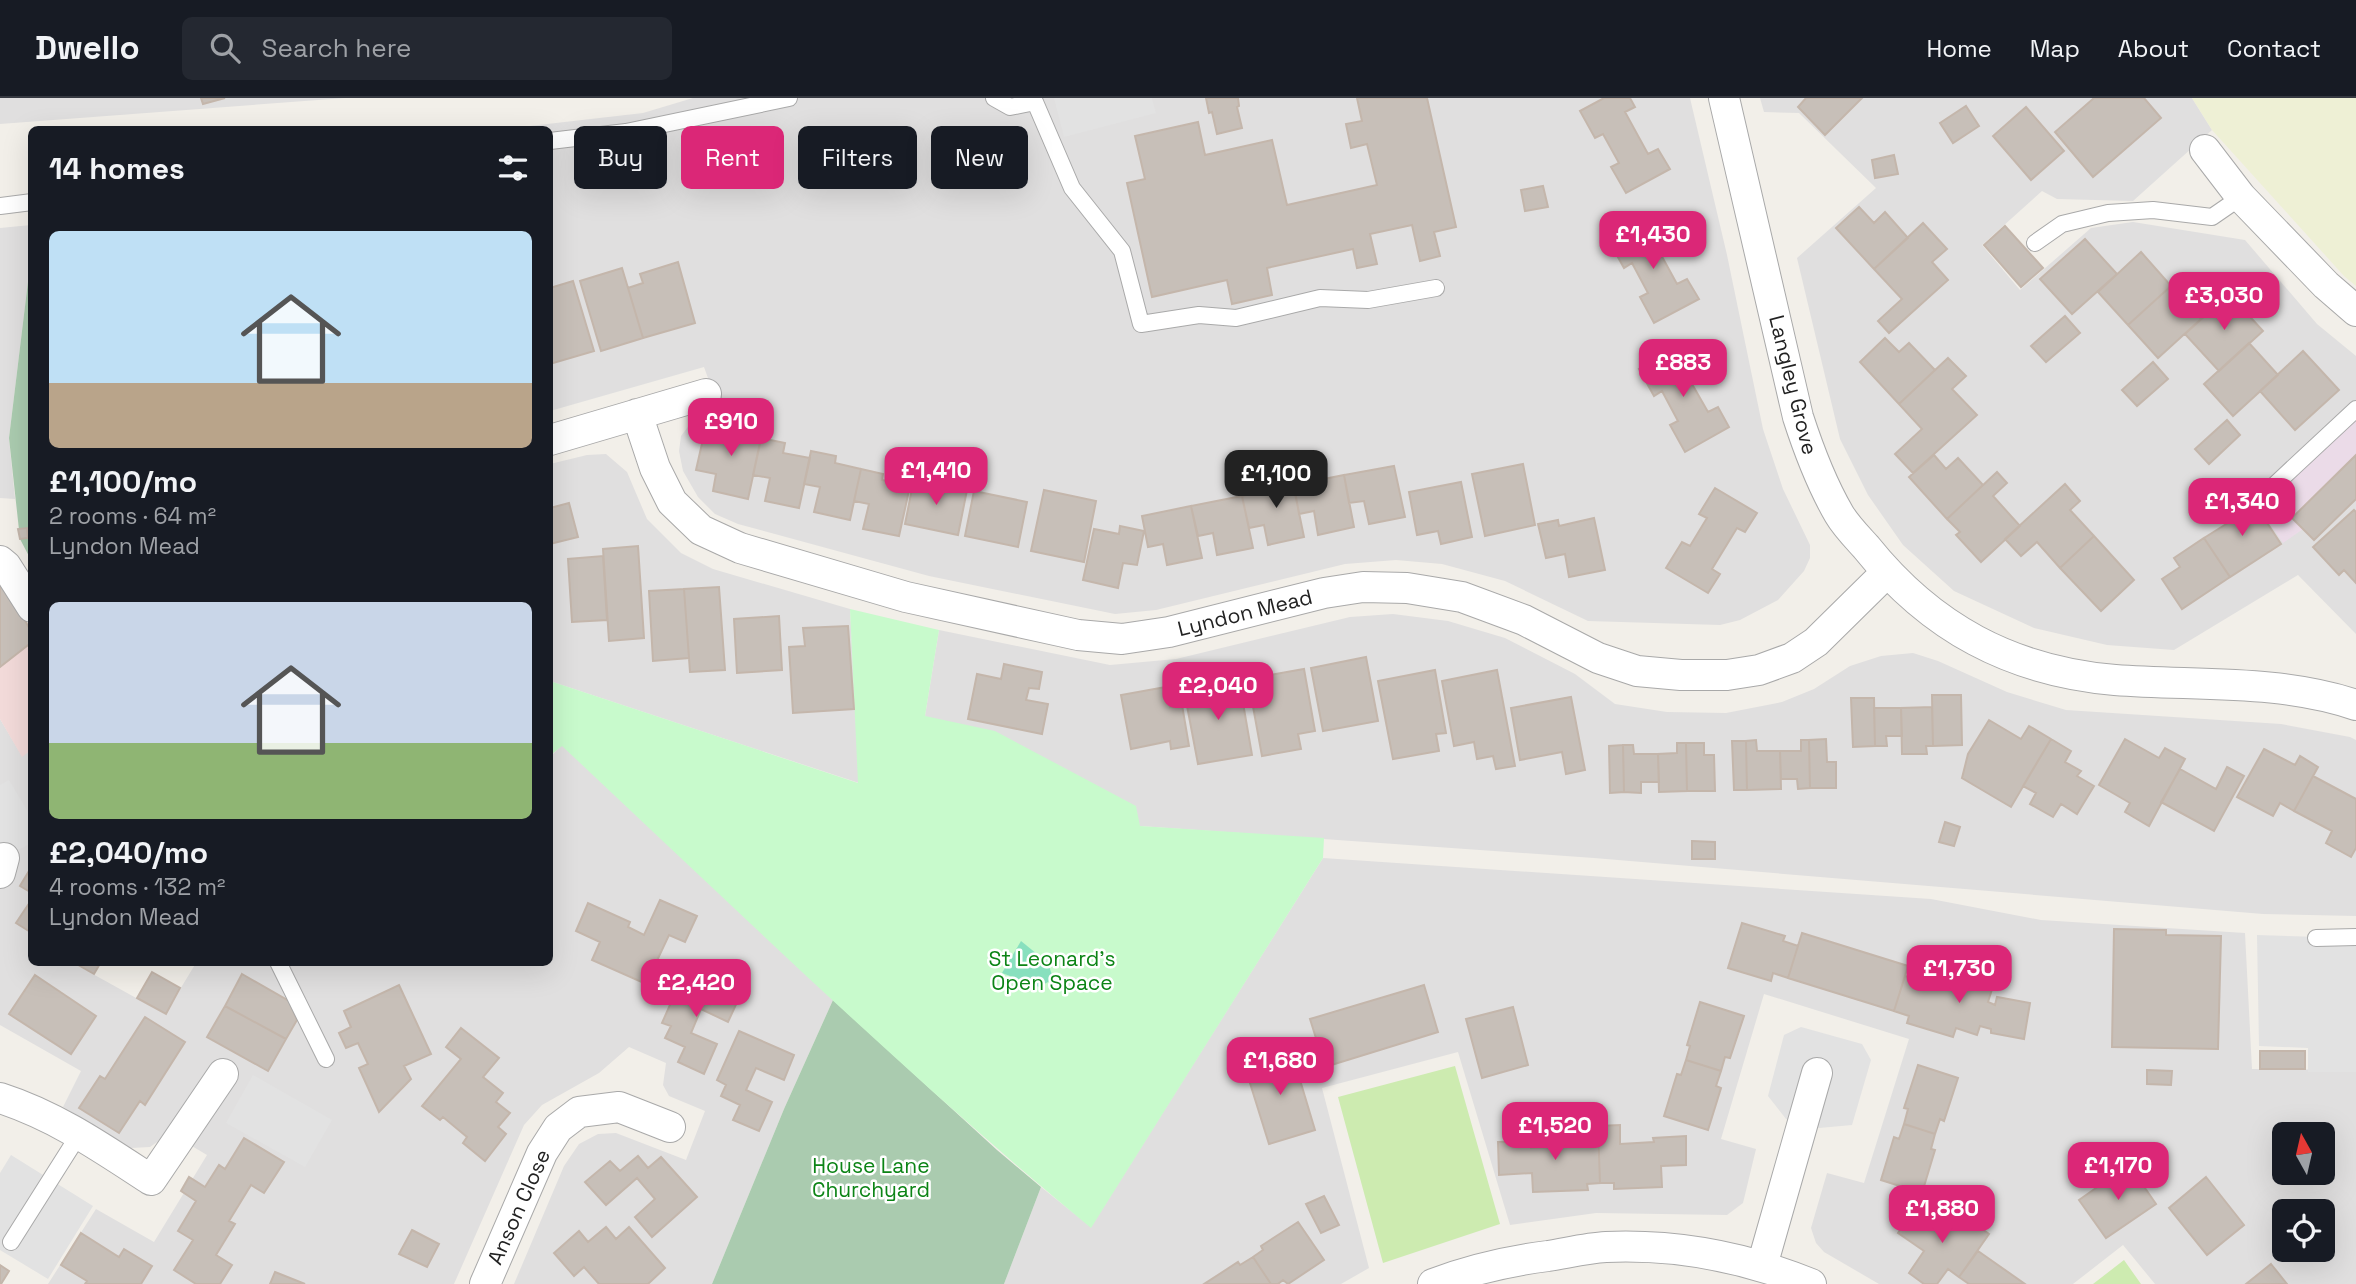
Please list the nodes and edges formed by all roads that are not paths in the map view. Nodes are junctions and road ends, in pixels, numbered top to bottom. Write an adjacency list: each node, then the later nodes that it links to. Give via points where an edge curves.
1 (789, 98): 6 (lane, via 626,132)
2 (994, 98): 5 (lane, via 1010,107)
3 (1052, 98): 5 (lane)
4 (1724, 98): 20 (street, Langley Grove, via 1813,464 1840,516)
5 (1035, 102): 12 (lane, via 1072,188 1122,251 1141,324 1199,315 1236,318 1320,298 1368,300)
6 (553, 141)
7 (2205, 150): 8 (street)
8 (2241, 197): 11 (lane, via 2212,217 2153,210 2108,213 2062,224); 13 (street)
9 (28, 202): 10 (lane)
10 (0, 206)
11 (2035, 243)
12 (1436, 288)
13 (2356, 311)
14 (706, 394): 16 (street)
15 (2356, 409): 18 (lane)
16 (637, 414): 17 (street); 20 (street, Lyndon Mead, via 672,502 701,530 740,548 906,597 1078,635 1122,639 1169,632 1325,593 1407,587 1462,597 1637,671 1727,675 1792,659 1816,642)
17 (553, 439)
18 (2267, 492)
19 (0, 561): 21 (street)
20 (1886, 573): 22 (street, Langley Grove, via 1942,621 1998,653 2055,670 2113,680 2283,688)
21 (28, 601)
22 (2356, 705)
23 (2356, 937): 24 (lane)
24 (2316, 938)
25 (280, 966): 26 (lane)
26 (326, 1059)
27 (1817, 1073): 33 (street)
28 (223, 1074): 31 (street, via 151,1180)
29 (0, 1098): 31 (street)
30 (670, 1126): 34 (street, Anson Close, via 619,1107 579,1112 558,1128 542,1153)
31 (80, 1133): 32 (lane)
32 (11, 1242)
33 (1762, 1266): 35 (street, via 1712,1253 1604,1247 1513,1261); 36 (street)
34 (485, 1284)
35 (1433, 1284)
36 (1811, 1284)

